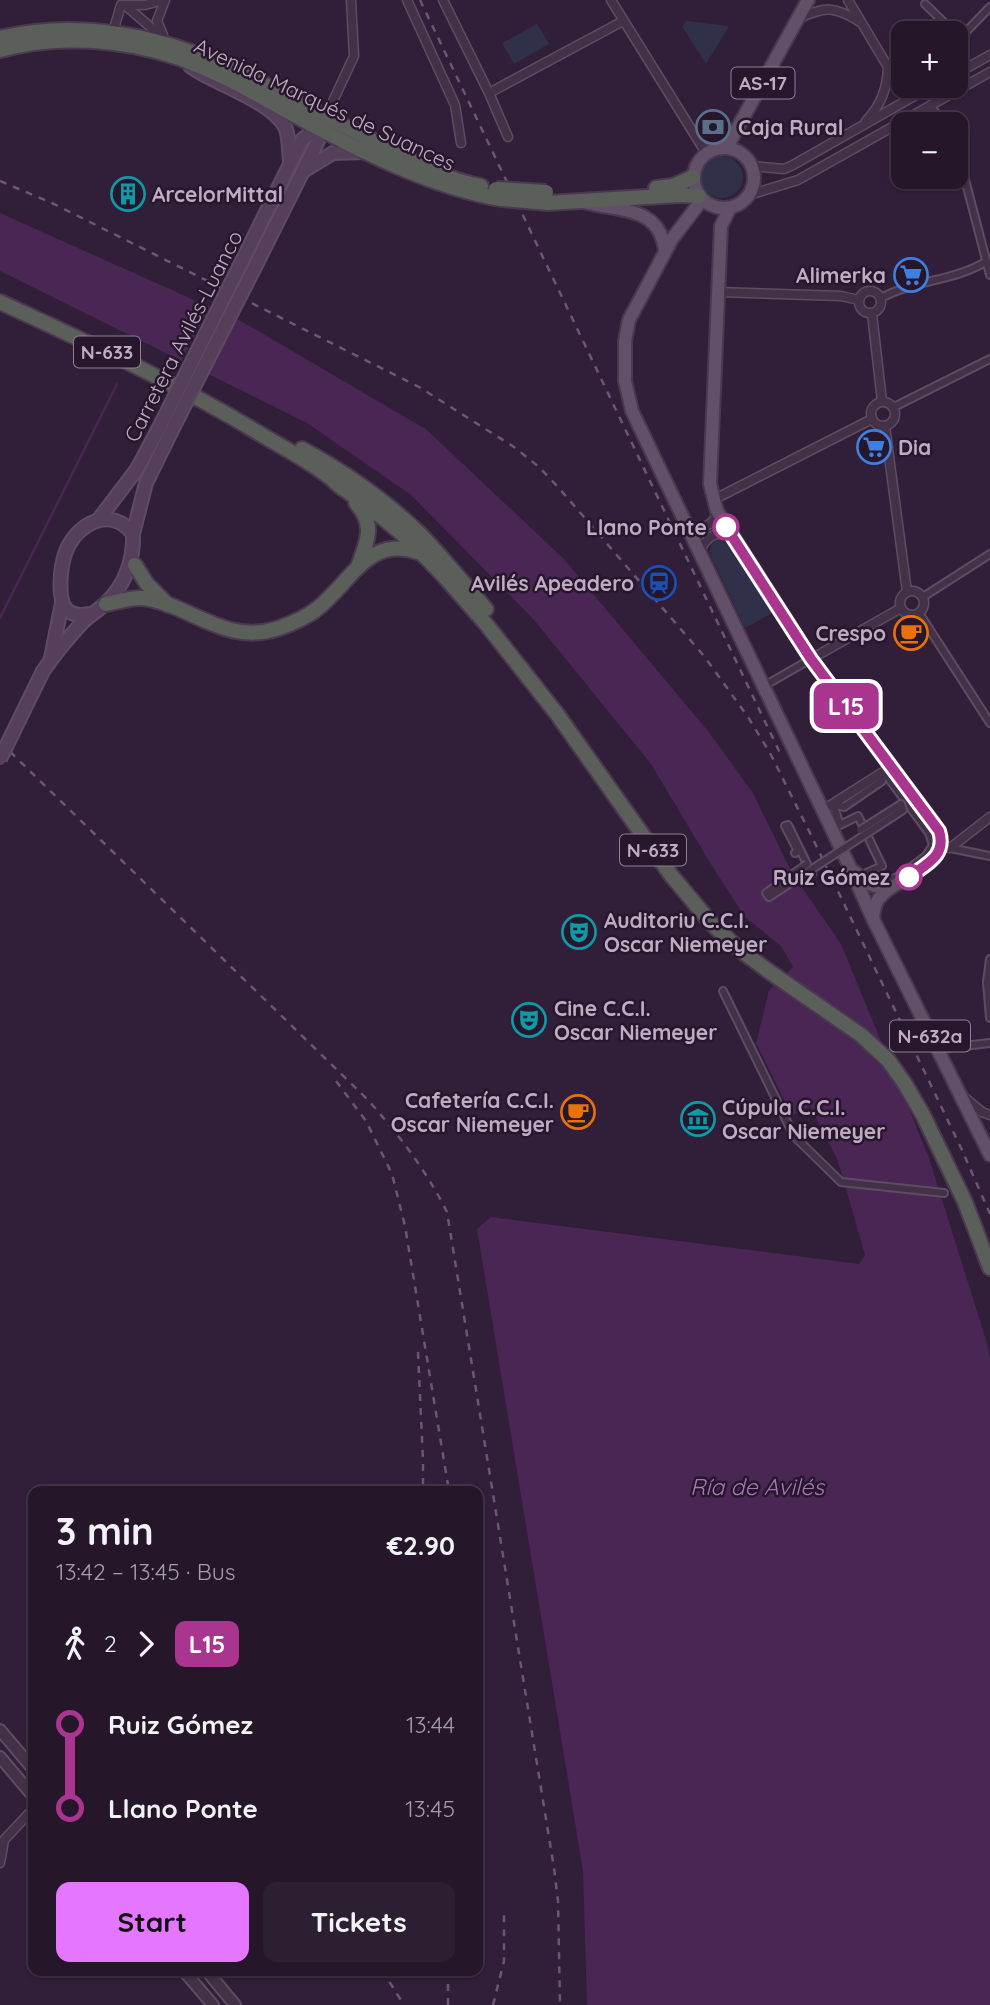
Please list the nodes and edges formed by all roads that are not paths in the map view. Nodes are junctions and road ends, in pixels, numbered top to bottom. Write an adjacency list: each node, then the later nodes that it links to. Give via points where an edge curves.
1 (164, 0): 8 (street); 19 (street, via 158,27)
2 (351, 0): 31 (street, via 354,56)
3 (407, 0): 34 (street, via 455,105)
4 (443, 0): 27 (street)
5 (611, 0): 12 (street)
6 (848, 0): 14 (street)
7 (805, 2): 11 (main road, AS-17)
8 (126, 5): 16 (street, via 121,5); 19 (street)
9 (925, 5): 13 (street)
10 (990, 7): 15 (street)
11 (799, 19): 14 (street, via 831,9 842,10); 35 (main road, AS-17)
12 (623, 21): 27 (street); 37 (street)
13 (942, 21)
14 (860, 22): 23 (street)
15 (968, 26)
16 (113, 32): 17 (highway, Avenida Marqués de Suances); 19 (highway, Avenida Marqués de Suances)
17 (70, 35): 18 (highway, via 42,31); 20 (highway); 22 (highway, Avenida Marqués de Suances)
18 (0, 38)
19 (172, 45): 31 (highway, Avenida Marqués de Suances, via 299,103)
20 (0, 50)
21 (990, 55): 24 (street)
22 (181, 59): 31 (highway, Avenida Marqués de Suances); 38 (main road, via 278,116 286,130)
23 (888, 67): 25 (street); 32 (street, via 883,97)
24 (968, 67)
25 (891, 70)
26 (990, 72): 29 (street)
27 (489, 93): 33 (street)
28 (911, 98): 32 (street)
29 (930, 105): 30 (street); 44 (street, via 798,180)
30 (935, 112)
31 (321, 122): 36 (highway, Avenida Marqués de Suances); 38 (main road, Carretera Avilés-Luanco, via 302,140); 40 (main road, Carretera Avilés-Luanco); 43 (highway, Avenida Marqués de Suances, via 347,127 416,163)
32 (860, 127): 39 (street, via 784,169)
33 (508, 137)
34 (461, 143)
35 (727, 147): 37 (main road); 39 (main road, via 742,153)
36 (368, 152): 40 (main road, via 333,153); 43 (highway, Avenida Marqués de Suances, via 451,188)
37 (706, 153): 42 (main road, via 697,162)
38 (290, 163): 61 (main road, Carretera Avilés-Luanco, bridge)
39 (752, 166): 44 (main road, via 754,181)
40 (305, 170): 61 (main road, Carretera Avilés-Luanco, bridge)
41 (968, 188): 49 (street)
42 (693, 190): 45 (highway, Avenida Marqués de Suances, via 673,186); 46 (highway, Avenida Marqués de Suances); 47 (main road, via 715,207); 48 (main road)
43 (498, 194): 45 (highway, Avenida Marqués de Suances, bridge)
44 (749, 195): 47 (main road)
45 (547, 197): 46 (highway, Avenida Marqués de Suances)
46 (580, 201): 48 (main road, via 653,220)
47 (730, 208): 51 (main road, via 721,226)
48 (665, 251): 68 (main road, via 629,320 625,381 632,411)
49 (988, 261): 50 (street); 52 (street, via 976,269 899,288)
50 (990, 275)
51 (717, 292): 53 (street); 65 (main road, via 710,484)
52 (881, 298): 53 (street, via 867,291); 55 (street, via 881,306)
53 (859, 300): 55 (street, via 862,310)
54 (0, 302): 58 (highway, N-633, via 140,366)
55 (872, 314): 57 (street)
56 (990, 359): 59 (street)
57 (882, 401): 59 (street); 60 (street, via 872,408)
58 (212, 405): 63 (highway); 64 (highway)
59 (894, 407): 62 (street, via 895,418)
60 (872, 419): 62 (street); 65 (street)
61 (168, 425): 66 (main road, Carretera Avilés-Luanco); 69 (main road, Carretera Avilés-Luanco, via 146,482)
62 (885, 426): 79 (street)
63 (315, 456): 67 (highway, via 387,515); 78 (highway, via 397,515)
64 (337, 483): 67 (highway); 71 (highway, via 364,511)
65 (715, 505): 68 (street, via 711,523 703,528); 70 (main road)
66 (99, 519): 69 (main road, via 121,522); 81 (main road, via 73,538 66,551)
67 (391, 525): 71 (highway); 72 (highway); 74 (highway); 78 (highway, via 402,528)
68 (687, 526): 73 (main road)
69 (133, 534): 82 (main road, via 128,571)
70 (732, 535): 73 (street, via 711,535); 87 (main road)
71 (368, 536): 76 (highway)
72 (382, 551): 74 (highway, via 396,547); 76 (highway)
73 (699, 552): 89 (main road)
74 (421, 553): 90 (highway, via 486,624)
75 (990, 554): 80 (street)
76 (359, 564): 83 (highway, via 318,608 272,630 243,633)
77 (135, 565): 83 (highway)
78 (460, 578): 90 (highway)
79 (907, 592): 80 (street); 84 (street)
80 (923, 597): 85 (street)
81 (62, 603): 86 (main road, via 70,612); 88 (main road)
82 (106, 604): 83 (highway, via 141,598); 86 (main road)
83 (169, 606)
84 (901, 608): 85 (street, via 911,615); 87 (street)
85 (919, 613): 91 (street)
86 (91, 614): 88 (main road)
87 (811, 659): 89 (street); 93 (main road)
88 (47, 666): 92 (main road, bridge)
89 (764, 686): 94 (main road)
90 (557, 714): 112 (highway, N-633, via 689,899 712,924 888,1060 923,1115 965,1202)
91 (990, 723)
92 (0, 759)
93 (888, 770): 94 (street); 94 (street, via 933,845 926,856 896,878 876,882 864,874 882,866 858,816 840,825); 97 (main road, via 939,831)
94 (828, 807): 100 (main road)
95 (990, 817): 97 (street)
96 (861, 831): 98 (street, bridge, via 901,804 903,810 769,897 766,893 807,864 788,825)
97 (945, 847): 99 (street); 101 (main road)
98 (795, 853)
99 (990, 856)
100 (847, 861): 101 (main road, via 862,881); 102 (main road)
101 (891, 887): 102 (main road, via 877,901)
102 (873, 919): 107 (main road, N-632a)
103 (990, 959): 105 (street, via 986,982)
104 (723, 991): 111 (street, via 794,1136 841,1182)
105 (990, 1018)
106 (990, 1043): 107 (street)
107 (937, 1049): 108 (main road, N-632a)
108 (958, 1092): 109 (street); 110 (main road, N-632a)
109 (990, 1115)
110 (989, 1152)
111 (944, 1193)
112 (990, 1268)
113 (0, 1730): 115 (street)
114 (0, 1757): 116 (street)
115 (28, 1763)
116 (28, 1790)
117 (28, 1814): 118 (street, via 4,1840)
118 (0, 1863)
119 (188, 1976): 121 (street)
120 (211, 1976): 122 (street)
121 (213, 2005)
122 (235, 2005)

